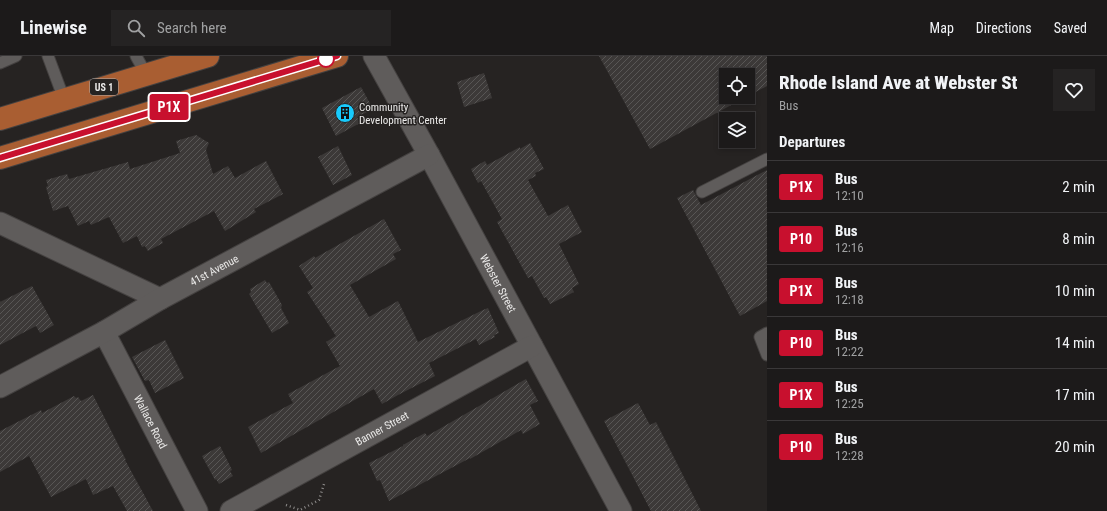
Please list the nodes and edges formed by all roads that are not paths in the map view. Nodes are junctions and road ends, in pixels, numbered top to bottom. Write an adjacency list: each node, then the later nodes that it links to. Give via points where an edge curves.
1 (16, 56): 6 (lane)
2 (48, 56): 8 (lane)
3 (208, 56): 7 (main road, US 1)
4 (337, 56): 11 (main road)
5 (374, 56): 10 (street, Webster Street)
6 (0, 63)
7 (141, 65): 8 (main road, US 1)
8 (64, 99): 9 (main road, US 1)
9 (0, 119)
10 (429, 155): 15 (street, 41st Avenue); 18 (street, Webster Street)
11 (0, 158)
12 (767, 159): 13 (lane)
13 (702, 192)
14 (0, 223): 15 (street)
15 (160, 299): 16 (street, 41st Avenue)
16 (104, 332): 20 (street, 41st Avenue); 21 (street, Wallace Road)
17 (767, 333): 19 (lane, via 760,337)
18 (532, 346): 22 (street, Banner Street); 23 (street, Webster Street)
19 (767, 355)
20 (0, 388)
21 (197, 511)
22 (230, 511)
23 (621, 511)

